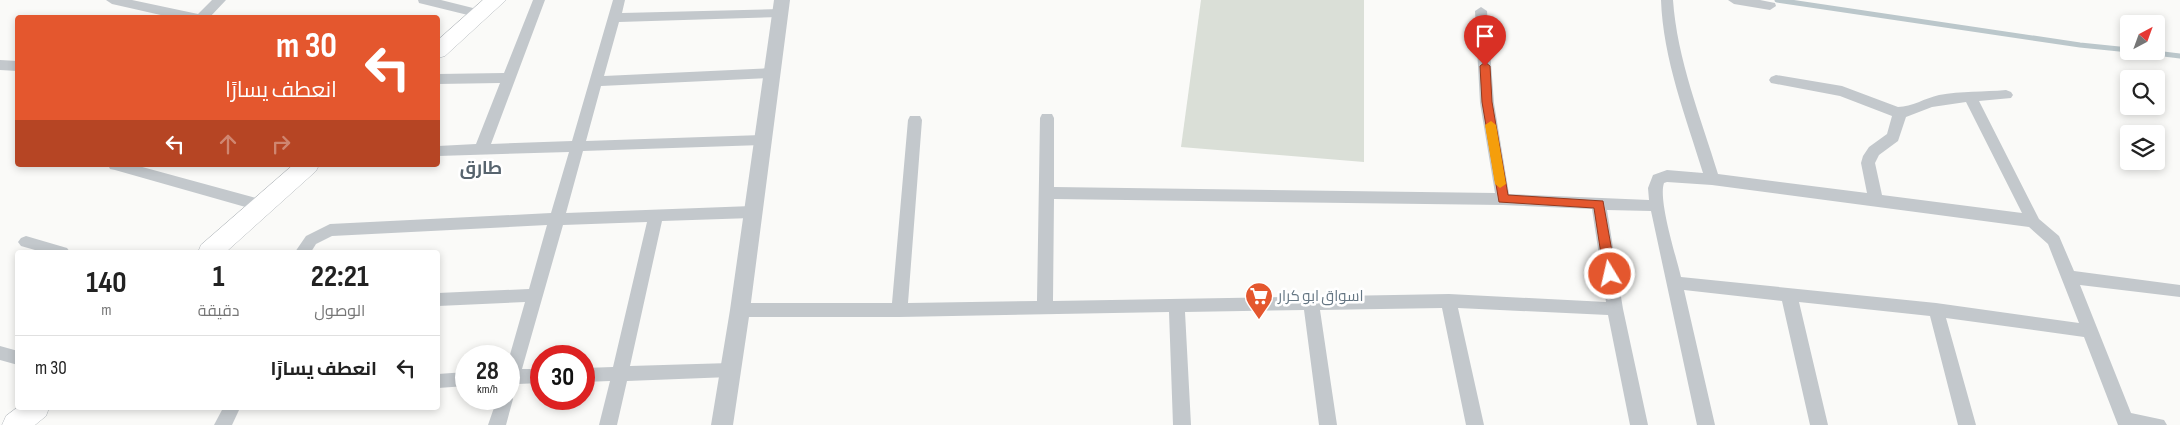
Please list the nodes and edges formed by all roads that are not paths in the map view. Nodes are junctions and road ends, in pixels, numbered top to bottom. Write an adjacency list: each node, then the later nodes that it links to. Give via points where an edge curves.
1 (112, 0): 13 (street)
2 (220, 0): 14 (street)
3 (424, 0): 12 (street)
4 (496, 0): 12 (main road)
5 (539, 0): 20 (street)
6 (619, 0): 15 (street)
7 (1667, 0): 35 (street, via 1677,61)
8 (1734, 0): 9 (street)
9 (1770, 6)
10 (781, 7): 15 (street); 19 (street)
11 (1482, 11): 37 (street, via 1487,102)
12 (480, 14): 16 (main road)
13 (183, 15)
14 (204, 15)
15 (616, 18): 23 (street)
16 (440, 49)
17 (0, 65): 18 (street)
18 (15, 66)
19 (772, 73): 23 (street); 29 (street)
20 (510, 78): 21 (street); 31 (street)
21 (440, 79)
22 (1776, 80): 26 (street, via 1842,91)
23 (597, 81): 30 (street)
24 (2006, 95): 25 (street)
25 (1970, 98): 26 (street, via 1932,102); 45 (street)
26 (1900, 113): 38 (street, via 1893,137 1874,151 1868,163)
27 (1047, 118): 36 (street)
28 (915, 120): 62 (street)
29 (762, 140): 30 (street); 42 (street)
30 (578, 146): 31 (street); 44 (street)
31 (481, 150): 32 (street)
32 (440, 151)
33 (122, 167): 40 (street)
34 (306, 167): 40 (main road)
35 (1712, 179): 38 (street); 41 (street, via 1673,176 1658,179 1655,188)
36 (1046, 193): 37 (street); 59 (street)
37 (1503, 199): 39 (street)
38 (1876, 200): 45 (street, via 2021,219)
39 (1599, 204): 41 (street); 60 (street)
40 (263, 206): 48 (main road)
41 (1657, 206): 51 (street)
42 (752, 212): 43 (street); 61 (street)
43 (656, 216): 44 (street); 69 (street)
44 (558, 219): 49 (street, via 330,230 311,240); 53 (street)
45 (2034, 224): 50 (street, via 2054,240)
46 (26, 242): 47 (street)
47 (55, 250)
48 (212, 250)
49 (304, 250)
50 (2068, 276): 52 (street); 64 (street)
51 (1676, 284): 54 (street); 86 (street)
52 (2180, 291)
53 (534, 295): 55 (street); 65 (street)
54 (1789, 295): 63 (street); 87 (street)
55 (440, 299)
56 (1449, 301): 57 (street); 60 (street); 84 (street)
57 (1311, 303): 58 (street); 83 (street)
58 (1177, 306): 59 (street); 82 (street)
59 (1045, 307): 62 (street)
60 (1615, 309): 85 (street)
61 (740, 310): 62 (street); 68 (street)
62 (900, 310)
63 (1936, 310): 64 (street); 88 (street)
64 (2089, 331): 76 (street)
65 (520, 345)
66 (0, 353): 67 (street)
67 (15, 357)
68 (730, 370): 69 (street); 81 (street)
69 (620, 375): 70 (street); 80 (street)
70 (595, 376)
71 (455, 380): 72 (street)
72 (440, 381)
73 (34, 410): 77 (main road)
74 (231, 410): 78 (street)
75 (502, 410): 79 (street)
76 (2126, 422): 89 (street)
77 (16, 425)
78 (223, 425)
79 (497, 425)
80 (608, 425)
81 (722, 425)
82 (1182, 425)
83 (1328, 425)
84 (1475, 425)
85 (1639, 425)
86 (1706, 425)
87 (1819, 425)
88 (1967, 425)
89 (2158, 425)

